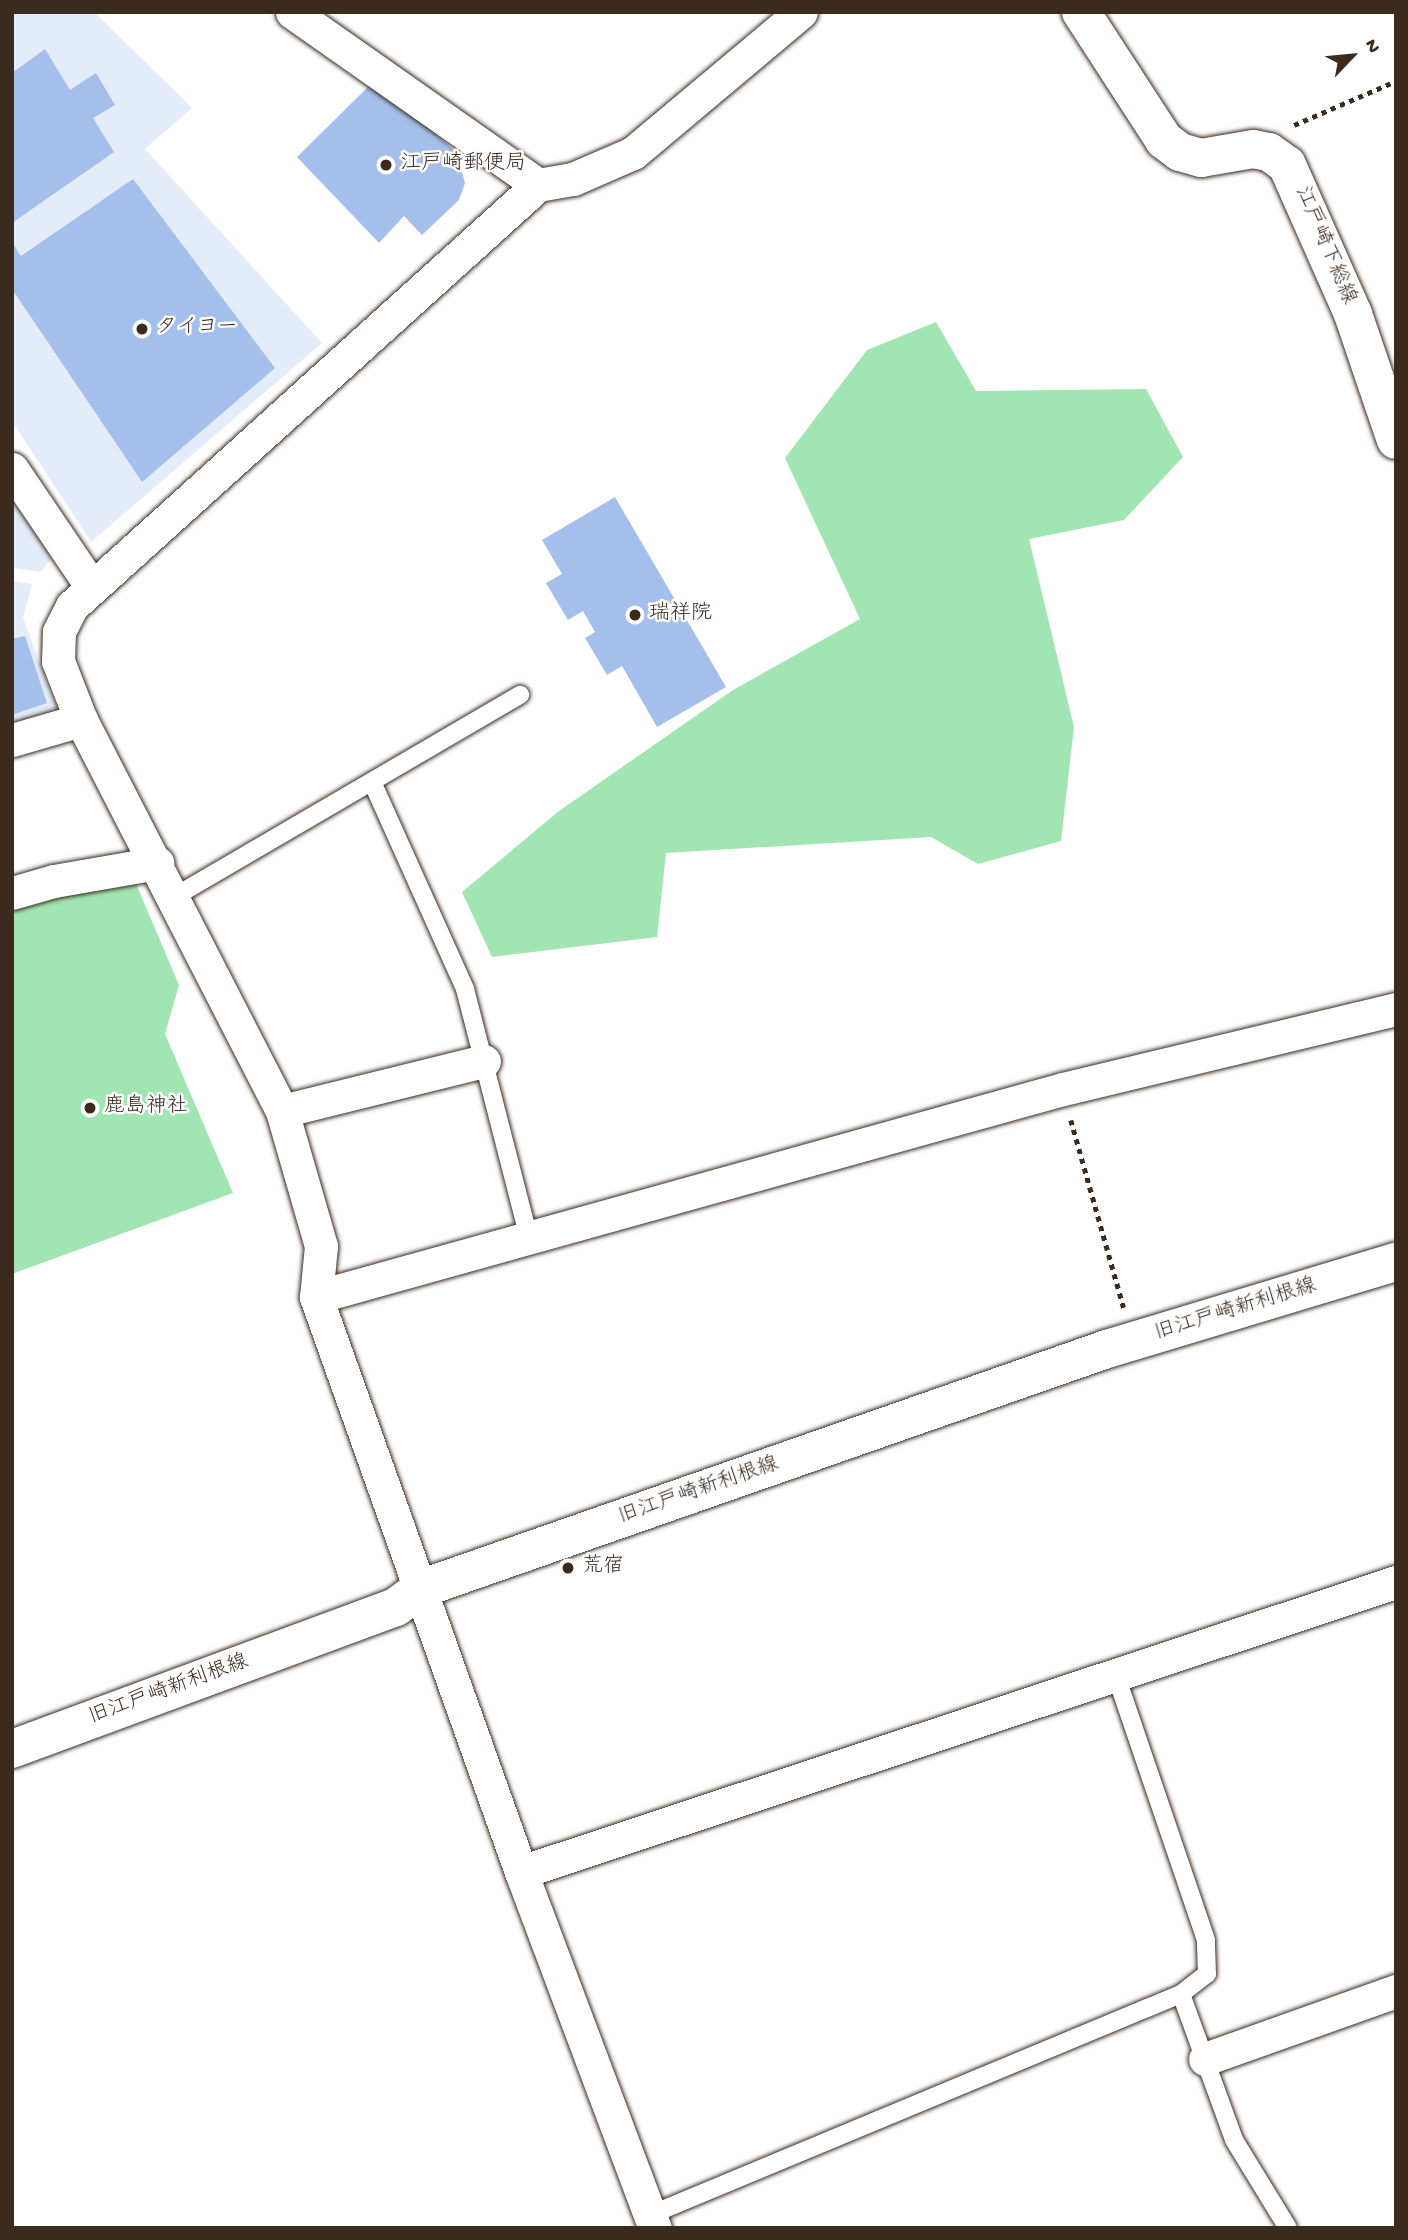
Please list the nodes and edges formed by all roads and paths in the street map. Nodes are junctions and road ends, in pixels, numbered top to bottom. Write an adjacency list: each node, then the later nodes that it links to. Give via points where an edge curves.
1 (292, 12): 6 (street)
2 (801, 12): 6 (street, via 633,153 573,179)
3 (1081, 12): 5 (street, via 1164,140 1180,152 1202,158)
4 (1396, 81): 5 (path, via 1268,136)
5 (1253, 149): 7 (street, 江戸崎下総線, via 1269,152 1287,165 1298,181 1353,314)
6 (538, 185): 9 (street)
7 (1396, 440)
8 (12, 469): 9 (street)
9 (92, 587): 11 (street, via 72,606 59,632 58,661)
10 (520, 695): 13 (lane)
11 (81, 720): 12 (street); 14 (street)
12 (12, 740)
13 (373, 784): 16 (lane); 18 (lane, via 465,989)
14 (157, 863): 15 (street); 16 (street)
15 (12, 893)
16 (174, 897): 20 (street)
17 (1396, 1009): 19 (street)
18 (484, 1061): 20 (street); 21 (lane)
19 (1063, 1089): 21 (street); 24 (path)
20 (282, 1111): 23 (street, via 321,1246)
21 (529, 1238): 23 (street)
22 (1396, 1262): 24 (street, 旧江戸崎新利根線)
23 (316, 1297): 26 (street)
24 (1133, 1342): 26 (street, 旧江戸崎新利根線)
25 (1396, 1582): 27 (street)
26 (420, 1589): 28 (street, 旧江戸崎新利根線, via 396,1607); 29 (street)
27 (1116, 1675): 29 (street); 31 (lane, via 1206,1940 1207,1974)
28 (13, 1747)
29 (521, 1872): 33 (street)
30 (1396, 1991): 32 (street)
31 (1181, 1994): 32 (lane); 33 (lane)
32 (1205, 2059): 34 (lane, via 1234,2140)
33 (652, 2221)
34 (1288, 2228)

